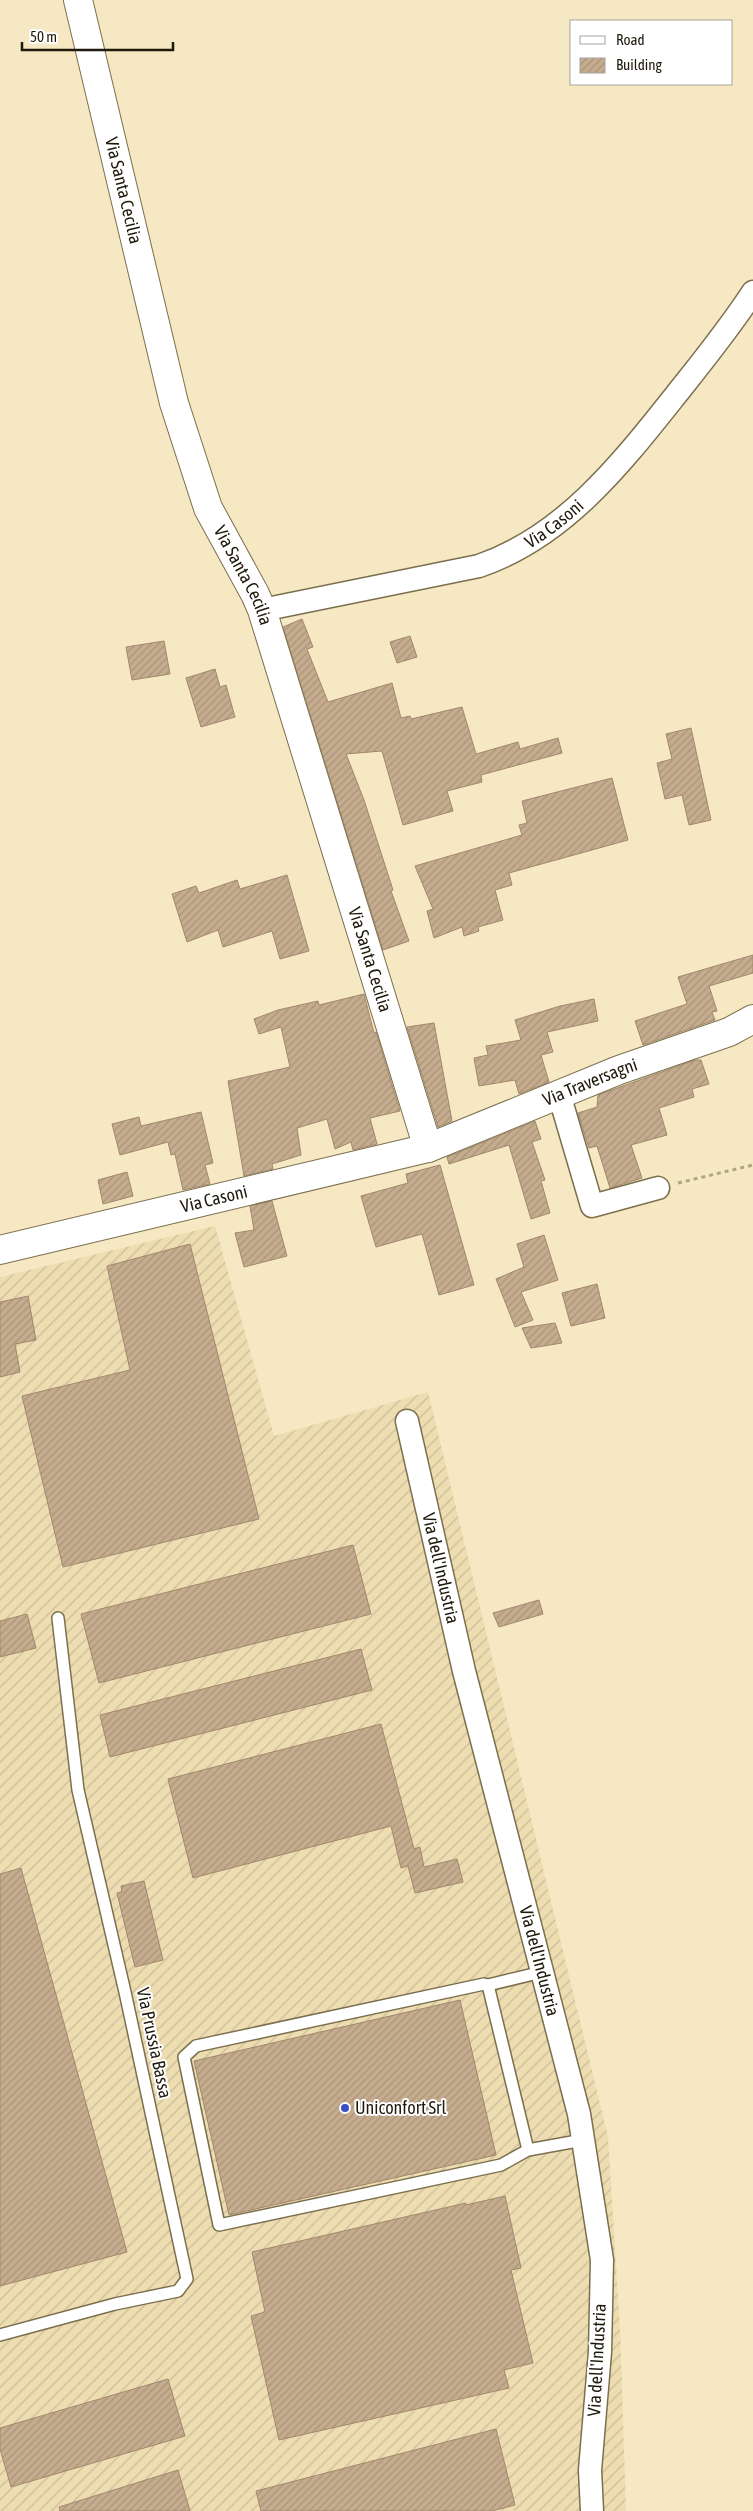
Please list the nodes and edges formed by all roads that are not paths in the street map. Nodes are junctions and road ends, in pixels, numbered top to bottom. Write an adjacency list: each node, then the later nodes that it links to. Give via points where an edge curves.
1 (78, 0): 3 (street, Via Santa Cecilia, via 174,403 208,508)
2 (753, 292): 3 (street, Via Casoni, via 728,329 633,449 587,497 530,542 479,566)
3 (262, 610): 6 (street, Via Santa Cecilia)
4 (753, 1019): 5 (street, Via Traversagni, via 729,1032)
5 (559, 1094): 6 (street, Via Traversagni); 7 (street, via 592,1206)
6 (428, 1148): 8 (street, Via Casoni)
7 (658, 1188)
8 (0, 1250)
9 (407, 1421): 11 (street, Via dell'Industria, via 464,1671)
10 (58, 1618): 15 (lane, Via Prussia Bassa, via 78,1790 187,2279 178,2291)
11 (542, 1972): 12 (lane); 13 (street, Via dell'Industria)
12 (488, 1985): 14 (lane); 14 (lane, via 196,2046 184,2057 219,2225 501,2165)
13 (583, 2140): 14 (lane); 16 (street, Via dell'Industria, via 602,2260 600,2352 590,2470)
14 (528, 2150)
15 (0, 2335)
16 (592, 2511)

